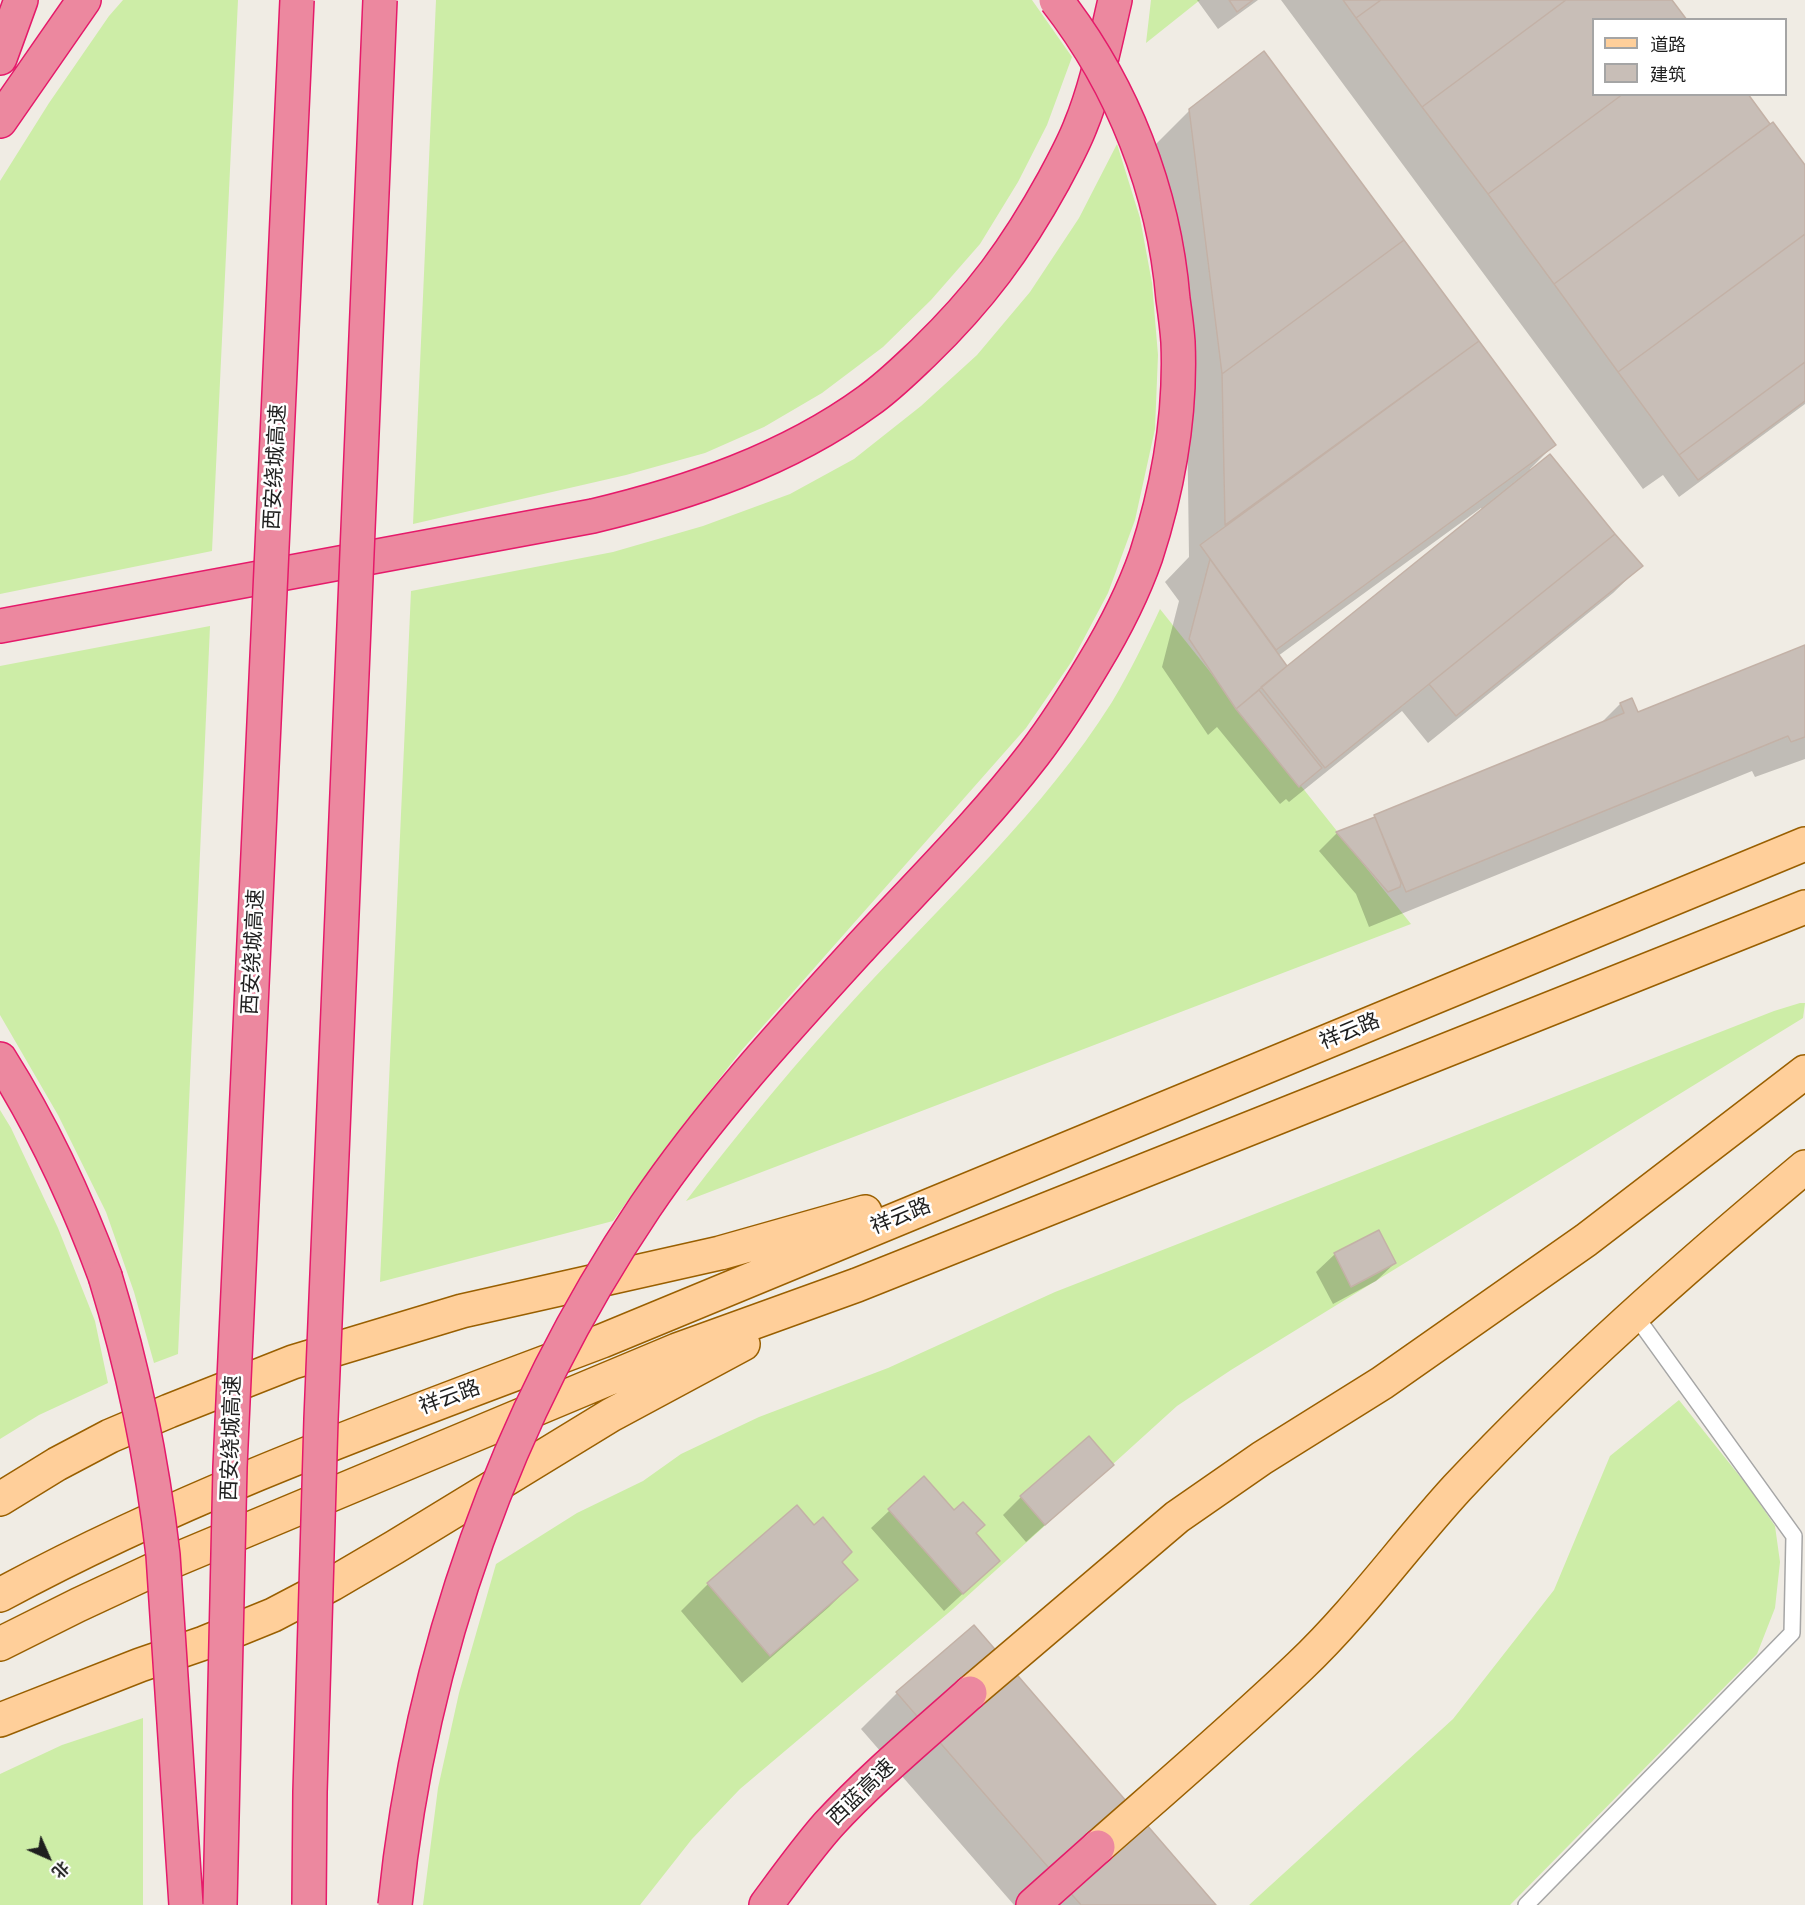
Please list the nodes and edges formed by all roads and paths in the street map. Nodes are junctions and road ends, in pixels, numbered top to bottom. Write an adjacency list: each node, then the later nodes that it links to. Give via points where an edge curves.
1 (21, 0): 7 (highway)
2 (84, 0): 8 (highway)
3 (297, 0): 25 (highway, 西安绕城高速, bridge, via 230,1467)
4 (380, 0): 26 (highway, bridge, via 321,1419)
5 (1056, 0): 27 (highway, bridge, via 1122,107 1149,177 1170,259 1178,341 1174,423 1168,467 1145,558 1103,649 1069,706 985,814 859,949 712,1118 644,1209 570,1331 505,1467 448,1628 418,1750)
6 (1115, 0): 9 (highway, via 1095,85 1080,128 1036,213 1008,256 984,289 903,372 868,401 824,429 722,478 657,501)
7 (0, 58)
8 (0, 121)
9 (0, 626)
10 (1805, 844): 14 (main road, 祥云路)
11 (1805, 907): 16 (main road, 祥云路)
12 (0, 1059): 24 (highway, bridge, via 81,1213 105,1276 140,1403 164,1566)
13 (1805, 1072): 21 (main road, via 1586,1240 1382,1383 1177,1517)
14 (1025, 1166): 18 (main road, via 758,1243 462,1311 303,1359 110,1436); 19 (main road, 祥云路, via 602,1341 295,1459 117,1537)
15 (1805, 1167): 17 (main road)
16 (857, 1285): 20 (main road, 祥云路, via 678,1350 385,1471 158,1568); 22 (main road, via 611,1415 350,1573 273,1615)
17 (1635, 1315): 23 (main road, via 1534,1409 1456,1490 1302,1665); 30 (lane, via 1794,1536 1792,1634)
18 (0, 1499)
19 (0, 1595)
20 (0, 1644)
21 (970, 1694): 28 (highway, 西蓝高速, via 861,1791 794,1866)
22 (0, 1720)
23 (1098, 1847): 29 (highway)
24 (186, 1905)
25 (220, 1905)
26 (309, 1905)
27 (395, 1905)
28 (766, 1905)
29 (1033, 1905)
30 (1526, 1905)

